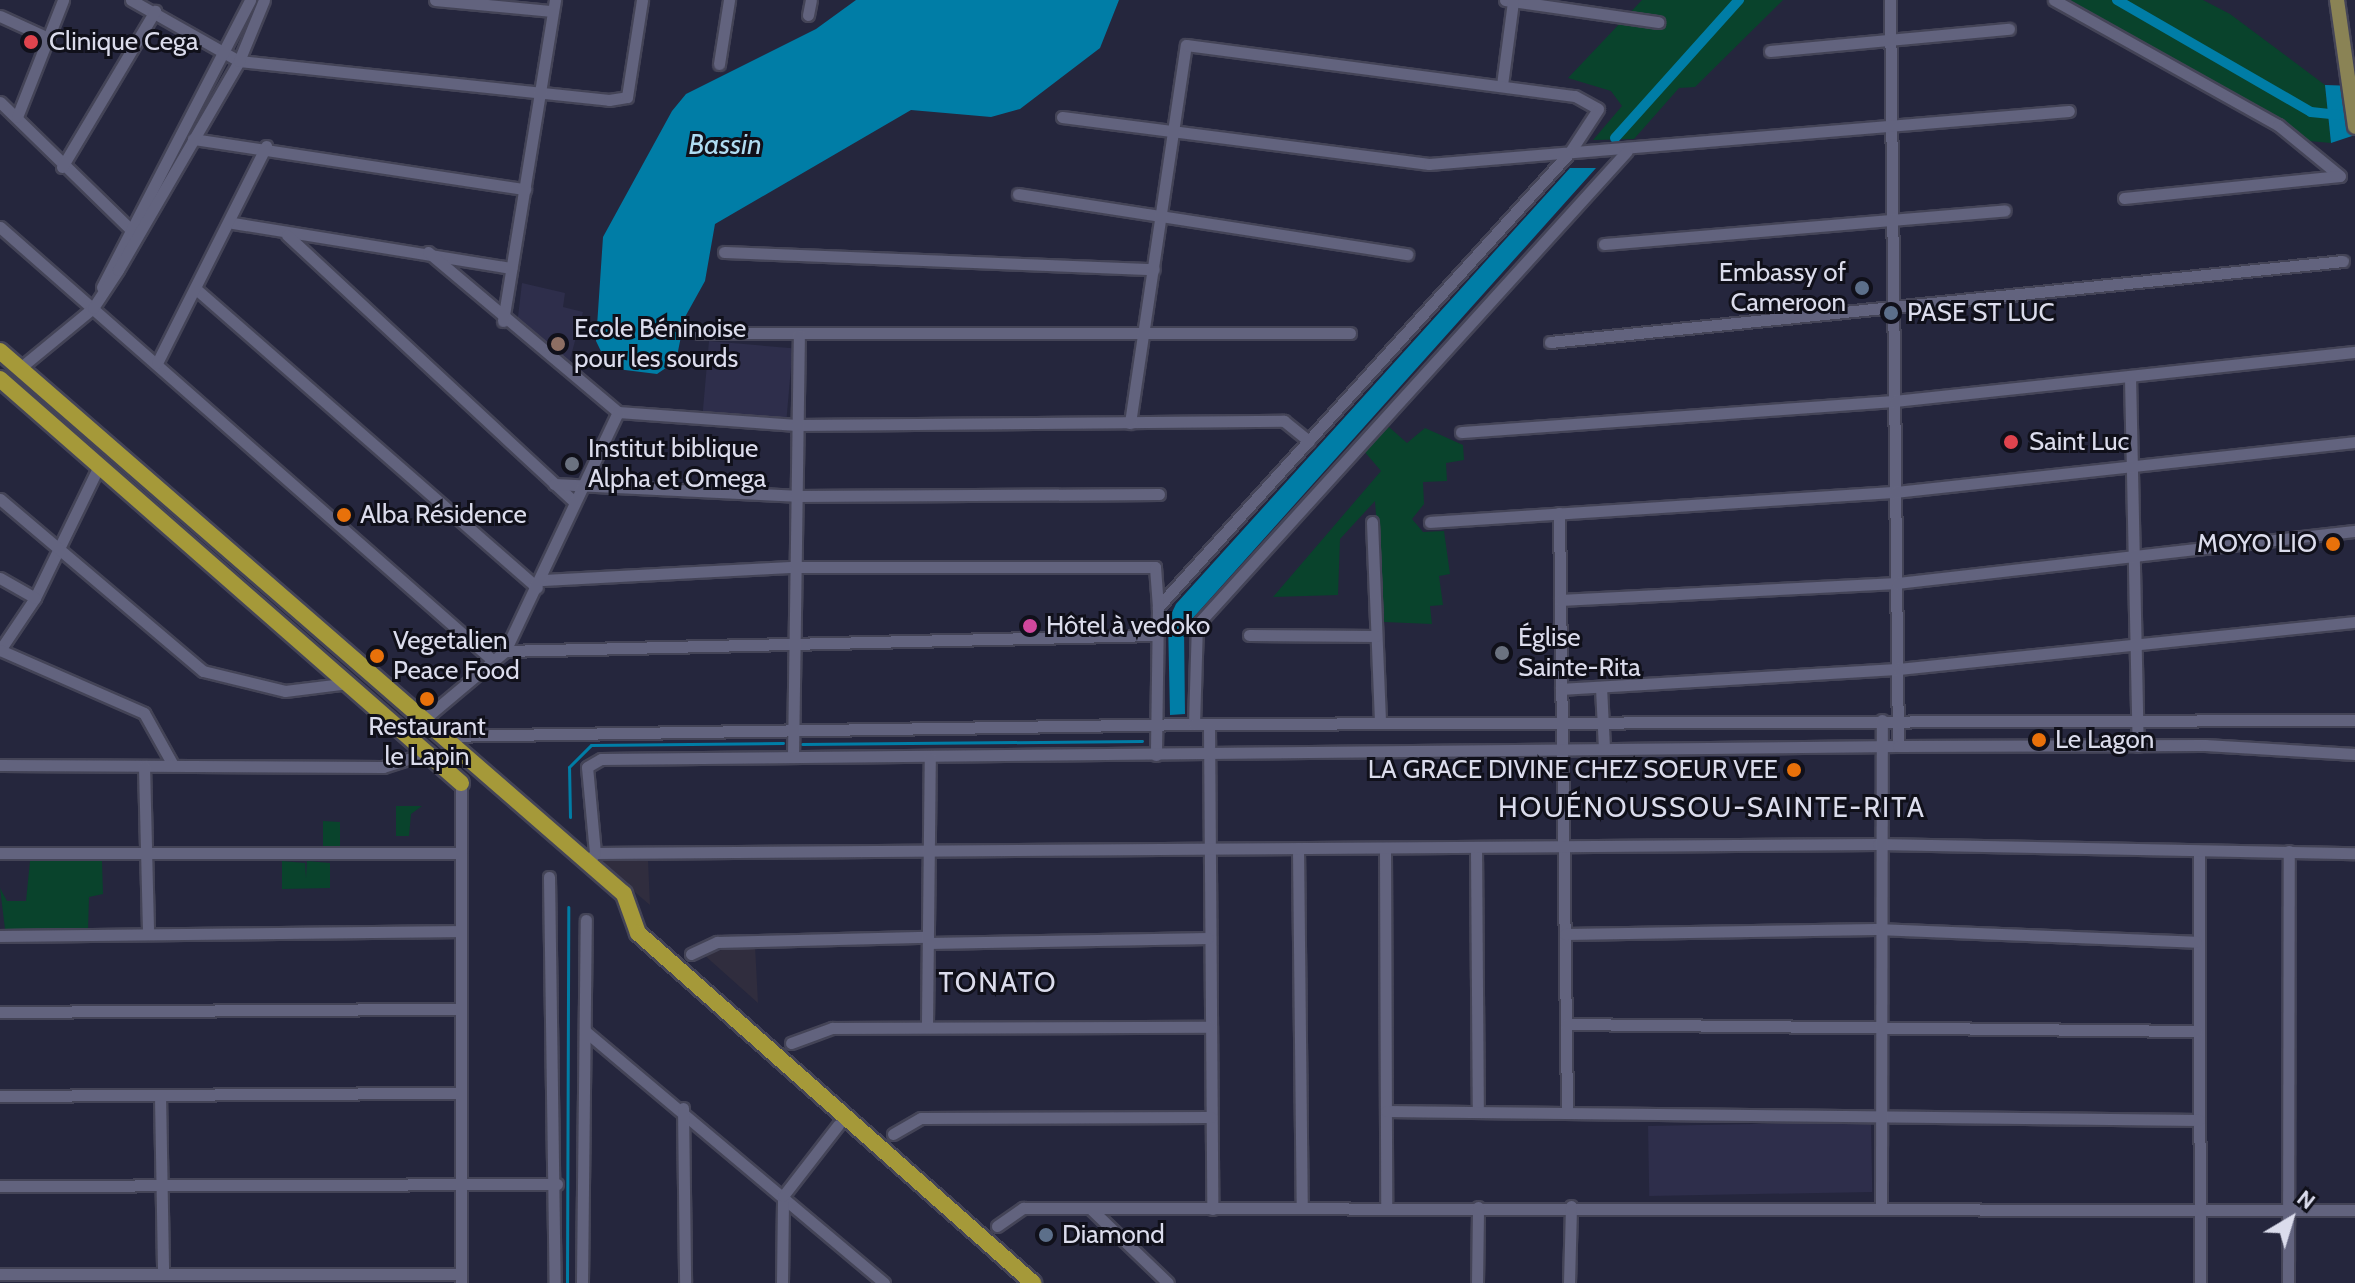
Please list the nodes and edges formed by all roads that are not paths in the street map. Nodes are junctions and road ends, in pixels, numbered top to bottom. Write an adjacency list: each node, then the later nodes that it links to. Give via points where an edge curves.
1 (63, 0): 19 (street)
2 (131, 0): 14 (street)
3 (250, 0): 22 (street)
4 (264, 0): 23 (street)
5 (435, 0): 13 (street)
6 (642, 0): 26 (street, via 627,97)
7 (729, 0): 24 (street)
8 (811, 0): 15 (street)
9 (1890, 0): 20 (street)
10 (2054, 0): 41 (street, via 2278,125 2340,176)
11 (2337, 0): 32 (main road)
12 (1509, 1): 17 (street); 25 (street)
13 (553, 6): 26 (street)
14 (155, 11): 22 (street); 38 (street)
15 (808, 15)
16 (0, 16): 19 (street)
17 (1658, 22)
18 (2009, 29): 20 (street)
19 (48, 38): 29 (street)
20 (1894, 39): 21 (street); 31 (street)
21 (1770, 51)
22 (226, 56): 23 (street); 47 (street)
23 (239, 61): 26 (street); 34 (street)
24 (719, 64)
25 (1502, 85): 33 (street, via 1186,45); 37 (street, via 1593,104 1598,116)
26 (544, 97): 39 (street)
27 (0, 102): 29 (street)
28 (2069, 111): 31 (street)
29 (17, 117): 38 (street)
30 (1062, 117): 33 (street)
31 (1895, 127): 36 (street); 44 (street)
32 (2355, 127)
33 (1174, 129): 37 (street, via 1429,164); 43 (street)
34 (193, 139): 35 (street); 57 (street)
35 (266, 146): 39 (street); 45 (street)
36 (1627, 151): 37 (street); 121 (street, via 1197,625)
37 (1570, 152): 77 (street)
38 (62, 167): 47 (street)
39 (525, 189): 54 (street)
40 (1018, 194): 43 (street)
41 (2124, 198)
42 (2005, 210): 44 (street)
43 (1161, 214): 52 (street); 55 (street)
44 (1896, 220): 49 (street); 59 (street)
45 (233, 223): 48 (street); 56 (street)
46 (0, 227): 58 (street)
47 (128, 227): 57 (street)
48 (287, 235): 50 (street); 82 (street)
49 (1604, 244)
50 (428, 252): 54 (street); 60 (street)
51 (724, 252): 55 (street)
52 (1407, 254)
53 (2343, 261): 59 (street)
54 (511, 268): 60 (street)
55 (1154, 269): 64 (street)
56 (196, 289): 68 (street); 97 (street)
57 (100, 296): 58 (street)
58 (93, 308): 68 (street); 69 (street)
59 (1897, 310): 65 (street); 72 (street)
60 (503, 321): 73 (street)
61 (699, 333): 63 (street)
62 (1350, 333): 64 (street)
63 (799, 335): 64 (street); 75 (street)
64 (1144, 336): 74 (street)
65 (1550, 342)
66 (0, 351): 69 (highway)
67 (2355, 352): 70 (street)
68 (157, 363): 108 (street)
69 (20, 368): 117 (highway)
70 (2130, 376): 72 (street); 80 (street)
71 (0, 379): 79 (highway)
72 (1895, 401): 76 (street); 83 (street)
73 (618, 412): 75 (street); 81 (street)
74 (1130, 423): 75 (street); 77 (street, via 1284,421)
75 (797, 425): 85 (street)
76 (1461, 432)
77 (1309, 441): 100 (street)
78 (2355, 442): 80 (street)
79 (99, 466): 92 (street); 110 (highway)
80 (2133, 466): 83 (street); 93 (street)
81 (588, 481): 82 (street); 85 (street); 87 (street)
82 (554, 484): 87 (street)
83 (1895, 492): 88 (street); 96 (street)
84 (1159, 494): 85 (street)
85 (796, 496): 94 (street)
86 (0, 499): 92 (street)
87 (574, 502): 97 (street)
88 (1559, 513): 90 (street); 99 (street)
89 (1372, 522): 104 (street)
90 (1430, 522)
91 (2355, 531): 93 (street)
92 (54, 548): 98 (street); 110 (street, via 203,671 285,691)
93 (2133, 554): 96 (street); 105 (street)
94 (795, 567): 97 (street); 100 (street, via 1155,567); 106 (street)
95 (0, 578): 98 (street)
96 (1897, 583): 99 (street); 109 (street)
97 (540, 584): 107 (street)
98 (35, 598): 138 (street, via 0,650 144,713)
99 (1560, 600): 112 (street)
100 (1158, 607): 102 (street)
101 (2355, 622): 105 (street)
102 (1154, 635): 106 (street); 122 (street)
103 (1249, 635): 104 (street)
104 (1376, 636): 119 (street)
105 (2135, 645): 109 (street); 115 (street)
106 (795, 647): 107 (street); 124 (street)
107 (505, 651): 108 (street)
108 (491, 659): 117 (street)
109 (1899, 669): 111 (street); 113 (street)
110 (349, 683): 131 (highway)
111 (1601, 687): 112 (street); 118 (street)
112 (1561, 689): 120 (street)
113 (1898, 719): 114 (street); 115 (street); 127 (street)
114 (1882, 720): 118 (street); 126 (street)
115 (2138, 720): 116 (street); 128 (street)
116 (2355, 720)
117 (422, 721): 125 (highway)
118 (1603, 721): 120 (street); 129 (street)
119 (1380, 723): 120 (street); 123 (street)
120 (1563, 723): 130 (street)
121 (1194, 724): 122 (street); 123 (street)
122 (1156, 725): 124 (street); 133 (street)
123 (1209, 725): 134 (street)
124 (793, 729): 125 (street); 135 (street)
125 (438, 736): 154 (highway)
126 (1883, 746): 127 (street); 129 (street); 141 (street)
127 (1898, 746): 128 (street)
128 (2138, 746): 132 (street)
129 (1604, 748): 130 (street)
130 (1563, 749): 134 (street); 143 (street)
131 (427, 753): 138 (street, via 383,767); 140 (highway)
132 (2355, 754)
133 (1156, 755): 134 (street); 136 (street)
134 (1206, 755): 146 (street)
135 (793, 757): 136 (street); 154 (street, via 596,759 587,767)
136 (930, 758): 147 (street)
137 (0, 765): 139 (street)
138 (173, 765): 139 (street)
139 (144, 766): 153 (street)
140 (461, 783): 151 (street)
141 (1878, 844): 143 (street); 148 (street); 157 (street)
142 (1476, 847): 143 (street); 145 (street); 180 (street)
143 (1564, 847): 160 (street)
144 (1298, 848): 145 (street); 146 (street); 196 (street)
145 (1385, 848): 179 (street)
146 (1207, 849): 147 (street); 162 (street)
147 (929, 851): 154 (street); 163 (street)
148 (2199, 851): 149 (street); 164 (street)
149 (2289, 851): 152 (street); 199 (street)
150 (0, 853): 153 (street)
151 (461, 853): 153 (street); 158 (street)
152 (2355, 853)
153 (146, 854): 159 (street)
154 (591, 858): 212 (highway, via 624,894 638,933)
155 (549, 877): 189 (street)
156 (586, 920): 172 (street)
157 (1876, 929): 160 (street); 164 (street); 168 (street)
158 (461, 931): 159 (street); 166 (street)
159 (148, 934): 161 (street)
160 (1565, 934): 169 (street)
161 (0, 936)
162 (1208, 938): 163 (street); 171 (street)
163 (928, 940): 165 (street, via 717,942); 170 (street)
164 (2196, 942): 173 (street)
165 (691, 954)
166 (461, 1009): 167 (street); 175 (street)
167 (0, 1012)
168 (1878, 1022): 169 (street); 173 (street); 182 (street)
169 (1566, 1024): 181 (street)
170 (927, 1025): 171 (street); 174 (street, via 832,1028)
171 (1210, 1027): 183 (street)
172 (585, 1031): 178 (street); 209 (street)
173 (2197, 1031): 184 (street)
174 (791, 1043)
175 (461, 1093): 176 (street); 188 (street)
176 (160, 1095): 177 (street); 187 (street)
177 (0, 1096)
178 (683, 1108): 191 (street); 210 (street)
179 (1386, 1111): 180 (street); 194 (street)
180 (1478, 1111): 181 (street)
181 (1567, 1112): 182 (street)
182 (1880, 1112): 184 (street); 192 (street)
183 (1211, 1117): 186 (street, via 921,1118); 197 (street)
184 (2199, 1120): 198 (street)
185 (838, 1125): 191 (street)
186 (893, 1134)
187 (163, 1183): 188 (street); 190 (street); 204 (street)
188 (461, 1183): 189 (street); 206 (street)
189 (557, 1184): 208 (street)
190 (0, 1186)
191 (783, 1196): 207 (street); 211 (street)
192 (1881, 1204): 193 (street); 198 (street)
193 (1571, 1206): 195 (street); 215 (street)
194 (1386, 1207): 195 (street); 196 (street)
195 (1478, 1207): 214 (street)
196 (1302, 1208): 197 (street)
197 (1212, 1209): 200 (street)
198 (2201, 1209): 199 (street); 216 (street)
199 (2287, 1209): 201 (street); 217 (street)
200 (1092, 1210): 202 (street, via 1023,1208); 213 (street)
201 (2355, 1210)
202 (997, 1226)
203 (0, 1274): 205 (street)
204 (163, 1274): 205 (street); 206 (street)
205 (142, 1279)
206 (461, 1279)
207 (878, 1281)
208 (555, 1283)
209 (582, 1283)
210 (685, 1283)
211 (782, 1283)
212 (1033, 1283)
213 (1168, 1283)
214 (1477, 1283)
215 (1569, 1283)
216 (2200, 1283)
217 (2288, 1283)

